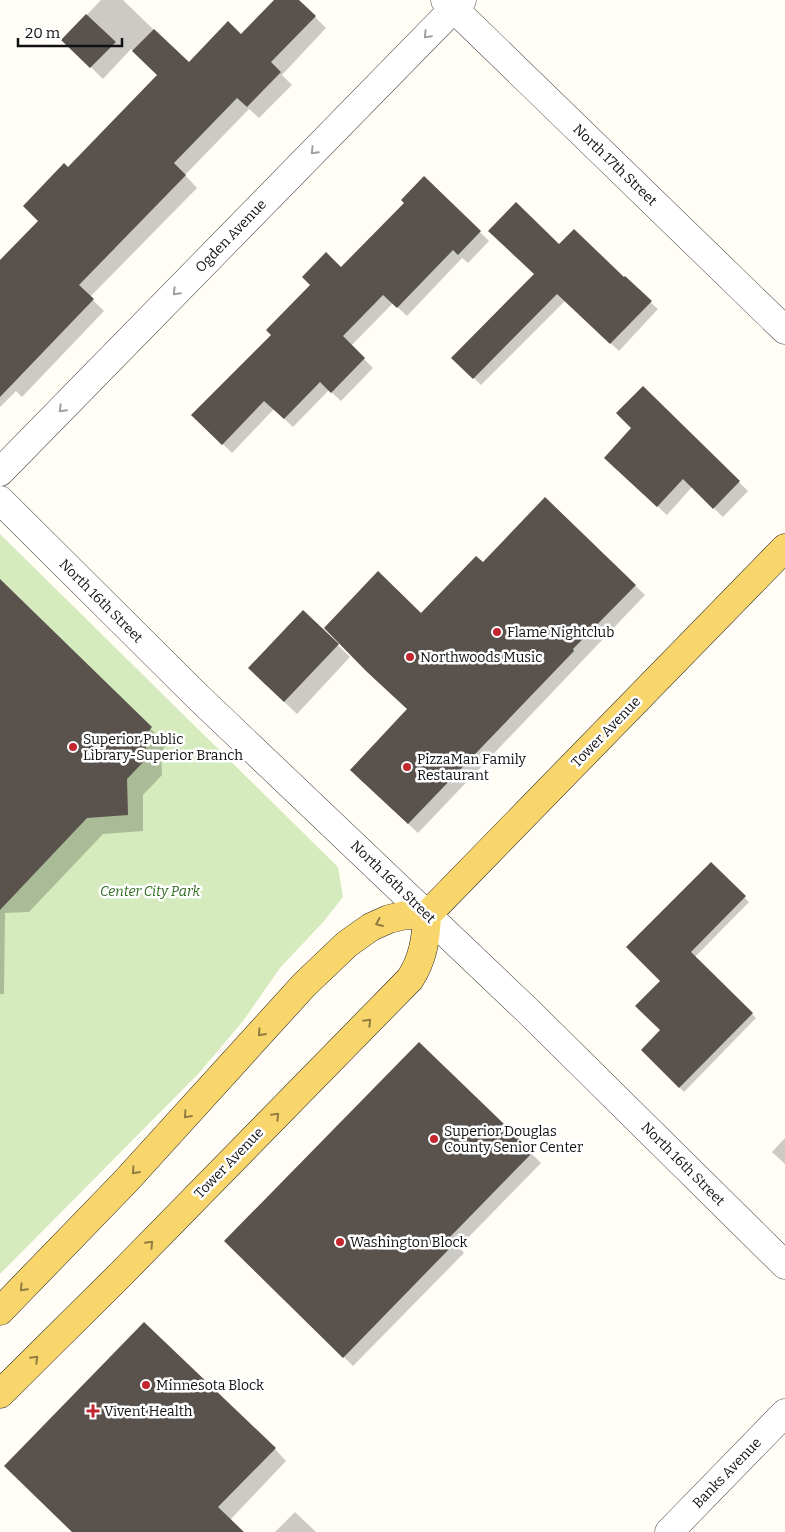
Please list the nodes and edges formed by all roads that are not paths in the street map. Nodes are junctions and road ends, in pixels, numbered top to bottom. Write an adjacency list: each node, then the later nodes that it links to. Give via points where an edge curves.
1 (454, 3): 2 (street, North 17th Street); 3 (street, Ogden Avenue, one-way to 3)
2 (785, 330)
3 (0, 472)
4 (0, 500): 6 (street, North 16th Street, via 197,696)
5 (785, 548): 6 (main road, Tower Avenue)
6 (427, 916): 7 (street, North 16th Street); 8 (main road, one-way to 8, via 406,915 389,919 371,927 348,944 304,985 125,1182); 9 (main road, Tower Avenue, one-way to 6, via 410,979 422,955)
7 (785, 1265)
8 (0, 1311)
9 (0, 1394)
10 (785, 1413): 11 (street, Banks Avenue)
11 (669, 1532)

